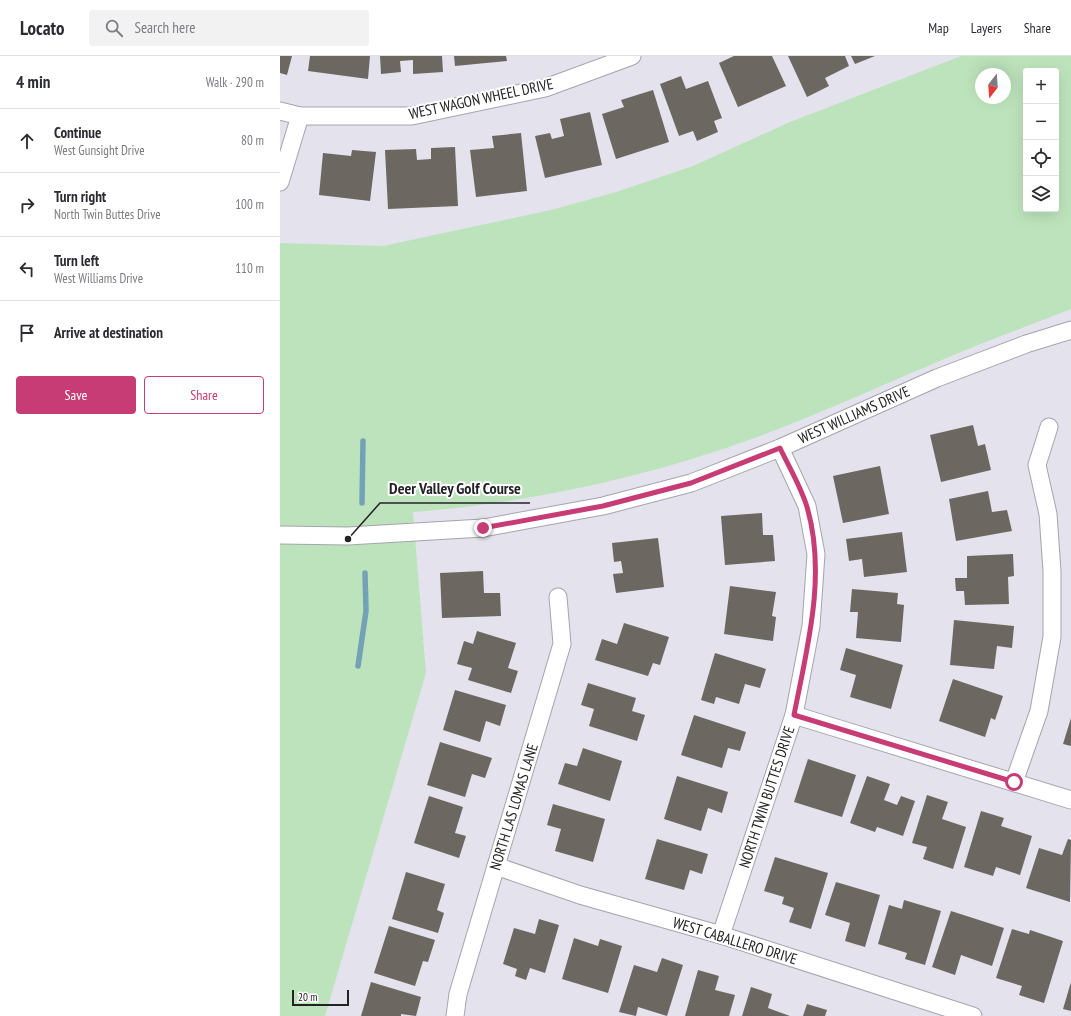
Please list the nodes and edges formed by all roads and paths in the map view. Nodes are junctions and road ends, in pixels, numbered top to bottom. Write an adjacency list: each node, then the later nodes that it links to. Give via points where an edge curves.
1 (632, 56): 3 (street, WEST WAGON WHEEL DRIVE, via 545,88 412,116)
2 (280, 111): 3 (street, WEST WAGON WHEEL DRIVE)
3 (300, 116): 4 (street)
4 (280, 182)
5 (1071, 330): 7 (street, WEST WILLIAMS DRIVE, via 937,378)
6 (1049, 426): 11 (street, via 1037,465 1048,514 1052,571 1052,637 1039,711)
7 (780, 448): 8 (street, WEST WILLIAMS DRIVE, via 691,483 603,506 483,528 348,536); 10 (street, NORTH TWIN BUTTES DRIVE, via 807,506 816,554 811,626)
8 (280, 535)
9 (558, 597): 13 (street, NORTH LAS LOMAS LANE, via 562,644)
10 (794, 715): 11 (street); 14 (street, NORTH TWIN BUTTES DRIVE)
11 (1014, 782): 12 (street)
12 (1071, 800)
13 (496, 866): 14 (street, WEST CABALLERO DRIVE, via 580,895); 16 (street, NORTH LAS LOMAS LANE, via 458,994)
14 (721, 935): 15 (street, WEST CABALLERO DRIVE)
15 (947, 1012): 17 (street, WEST CABALLERO DRIVE)
16 (455, 1016)
17 (973, 1016)

